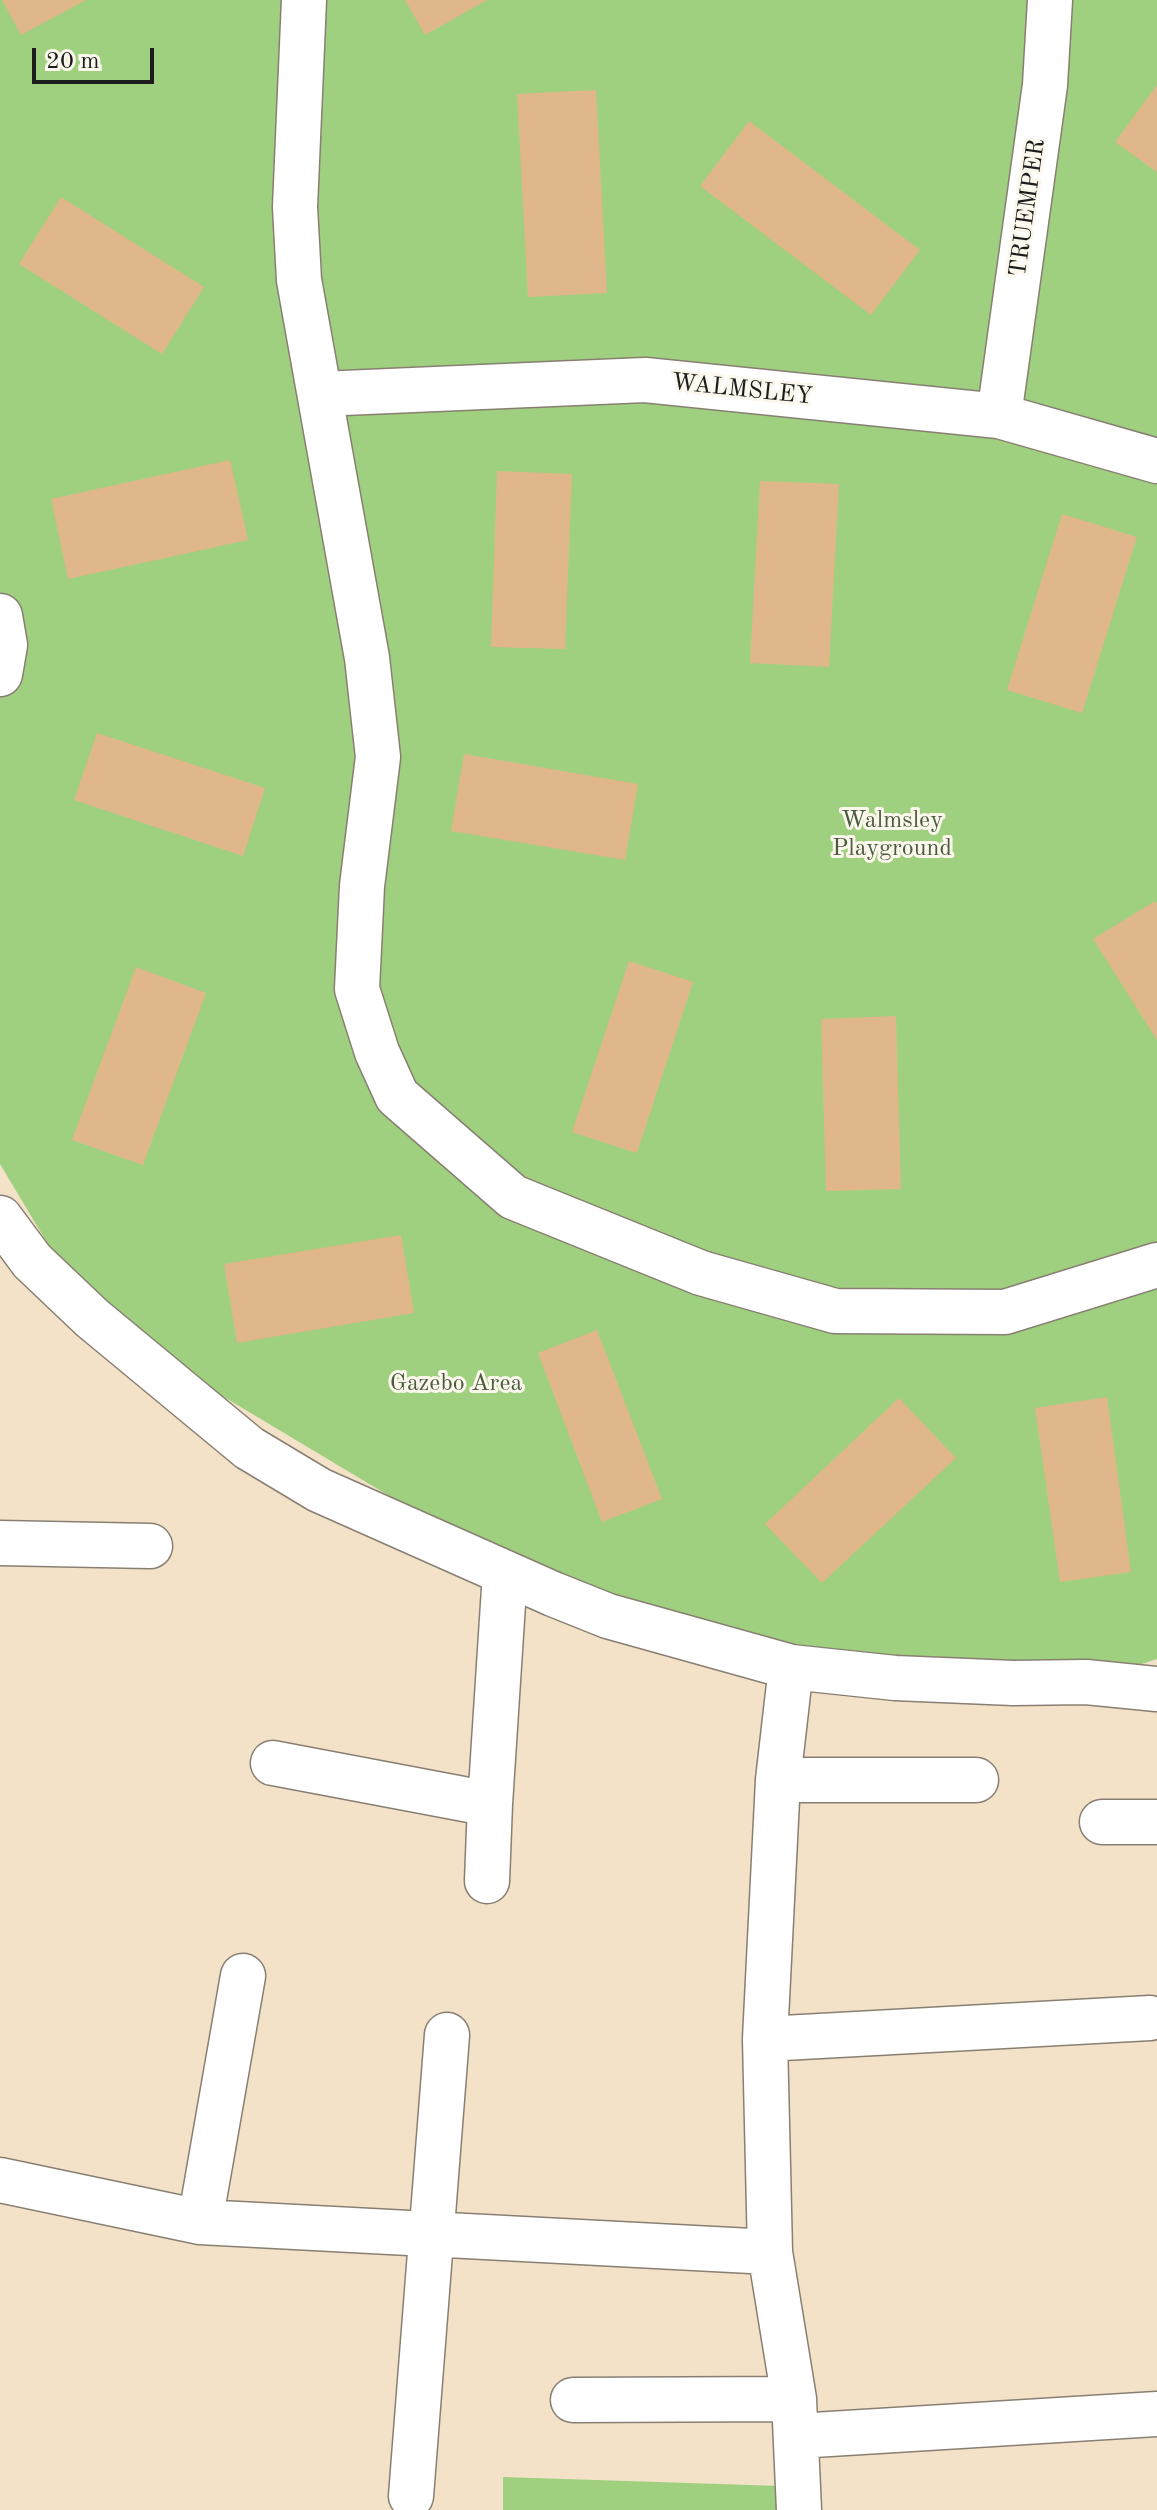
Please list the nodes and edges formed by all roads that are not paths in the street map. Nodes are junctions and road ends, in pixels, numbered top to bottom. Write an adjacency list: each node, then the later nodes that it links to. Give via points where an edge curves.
1 (304, 0): 3 (street, via 295,207 299,280)
2 (1050, 0): 4 (street, TRUEMPER, via 1045,85)
3 (320, 394): 4 (street, WALMSLEY, via 645,380); 7 (street, via 367,658 378,757 362,886 357,989 397,1096 513,1197 701,1273 835,1311 1005,1312)
4 (999, 416): 5 (street, WALMSLEY)
5 (1157, 461)
6 (0, 1218): 10 (street, via 32,1261 92,1318 249,1448 319,1490)
7 (1157, 1265)
8 (0, 1543): 9 (street)
9 (150, 1546)
10 (505, 1573): 11 (street, via 608,1616); 16 (street)
11 (791, 1667): 12 (street, via 895,1678 1086,1682); 14 (street)
12 (1157, 1689)
13 (273, 1763): 16 (street)
14 (778, 1780): 15 (street); 23 (street)
15 (976, 1780)
16 (490, 1804): 19 (street)
17 (1102, 1822): 18 (street)
18 (1157, 1822)
19 (487, 1881)
20 (243, 1976): 25 (street)
21 (1150, 2018): 23 (street)
22 (447, 2035): 26 (street)
23 (765, 2039): 27 (street)
24 (0, 2180): 25 (street)
25 (200, 2222): 26 (street)
26 (431, 2235): 27 (street); 31 (street)
27 (770, 2252): 30 (street)
28 (573, 2400): 30 (street)
29 (1157, 2414): 30 (street)
30 (796, 2418): 32 (street)
31 (411, 2496)
32 (799, 2510)

